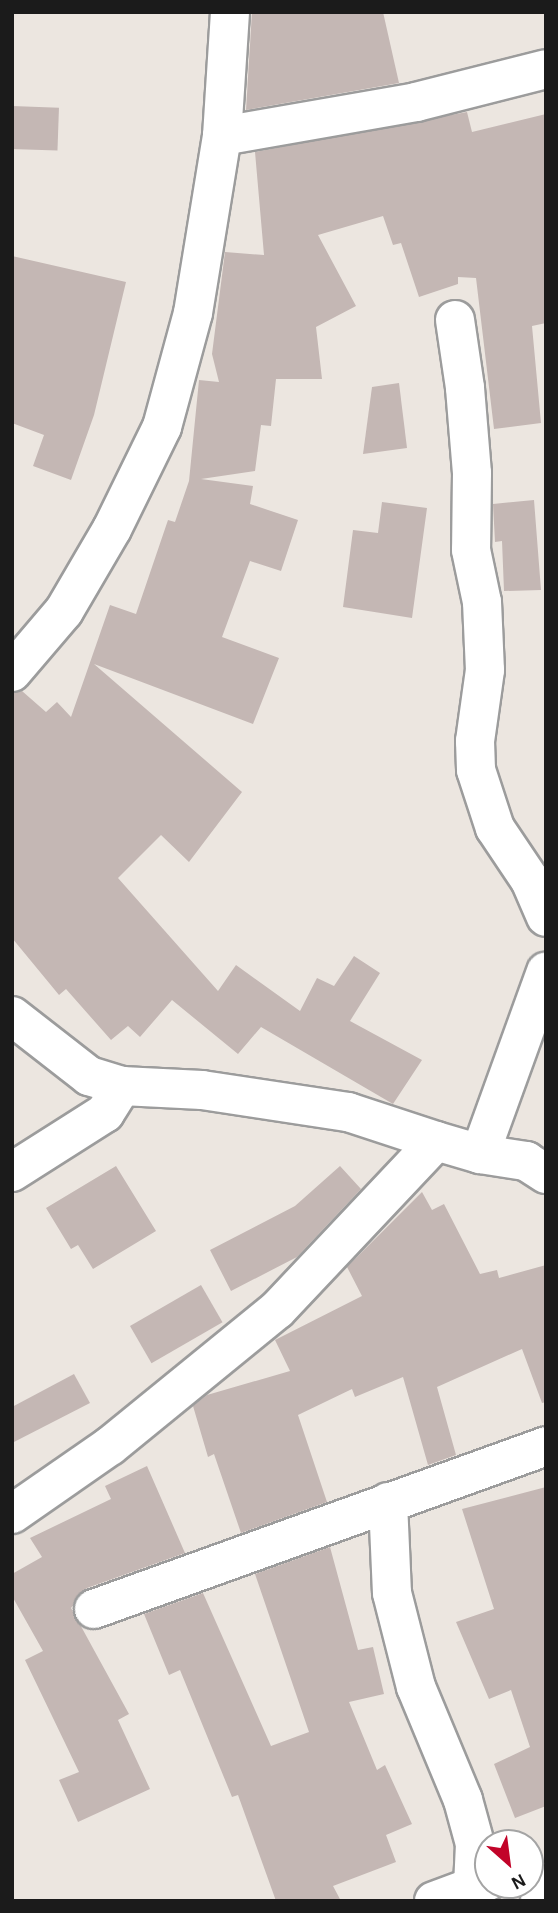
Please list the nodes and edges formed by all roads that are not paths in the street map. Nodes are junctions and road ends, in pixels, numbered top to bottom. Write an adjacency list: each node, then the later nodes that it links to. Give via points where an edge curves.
1 (230, 12): 3 (street)
2 (546, 69): 3 (street, via 416,102)
3 (222, 136): 5 (street, via 193,313 162,427 112,529 64,611)
4 (455, 320): 6 (street, via 472,473 470,531 482,602 485,670 475,741 476,770 495,828 530,880)
5 (12, 672)
6 (546, 917)
7 (546, 972): 11 (street)
8 (12, 1016): 9 (street, via 89,1076)
9 (122, 1086): 10 (street, via 202,1090 322,1107); 12 (street, via 95,1120)
10 (436, 1142): 11 (street); 16 (street, via 277,1310 110,1446)
11 (480, 1154): 13 (street, via 526,1161)
12 (12, 1172)
13 (546, 1174)
14 (546, 1446): 15 (street)
15 (387, 1502): 17 (street); 18 (street, via 392,1593 416,1687)
16 (12, 1514)
17 (94, 1609)
18 (474, 1844)
19 (546, 1884): 22 (street)
20 (474, 1886): 21 (street)
21 (434, 1901)
22 (540, 1901)

